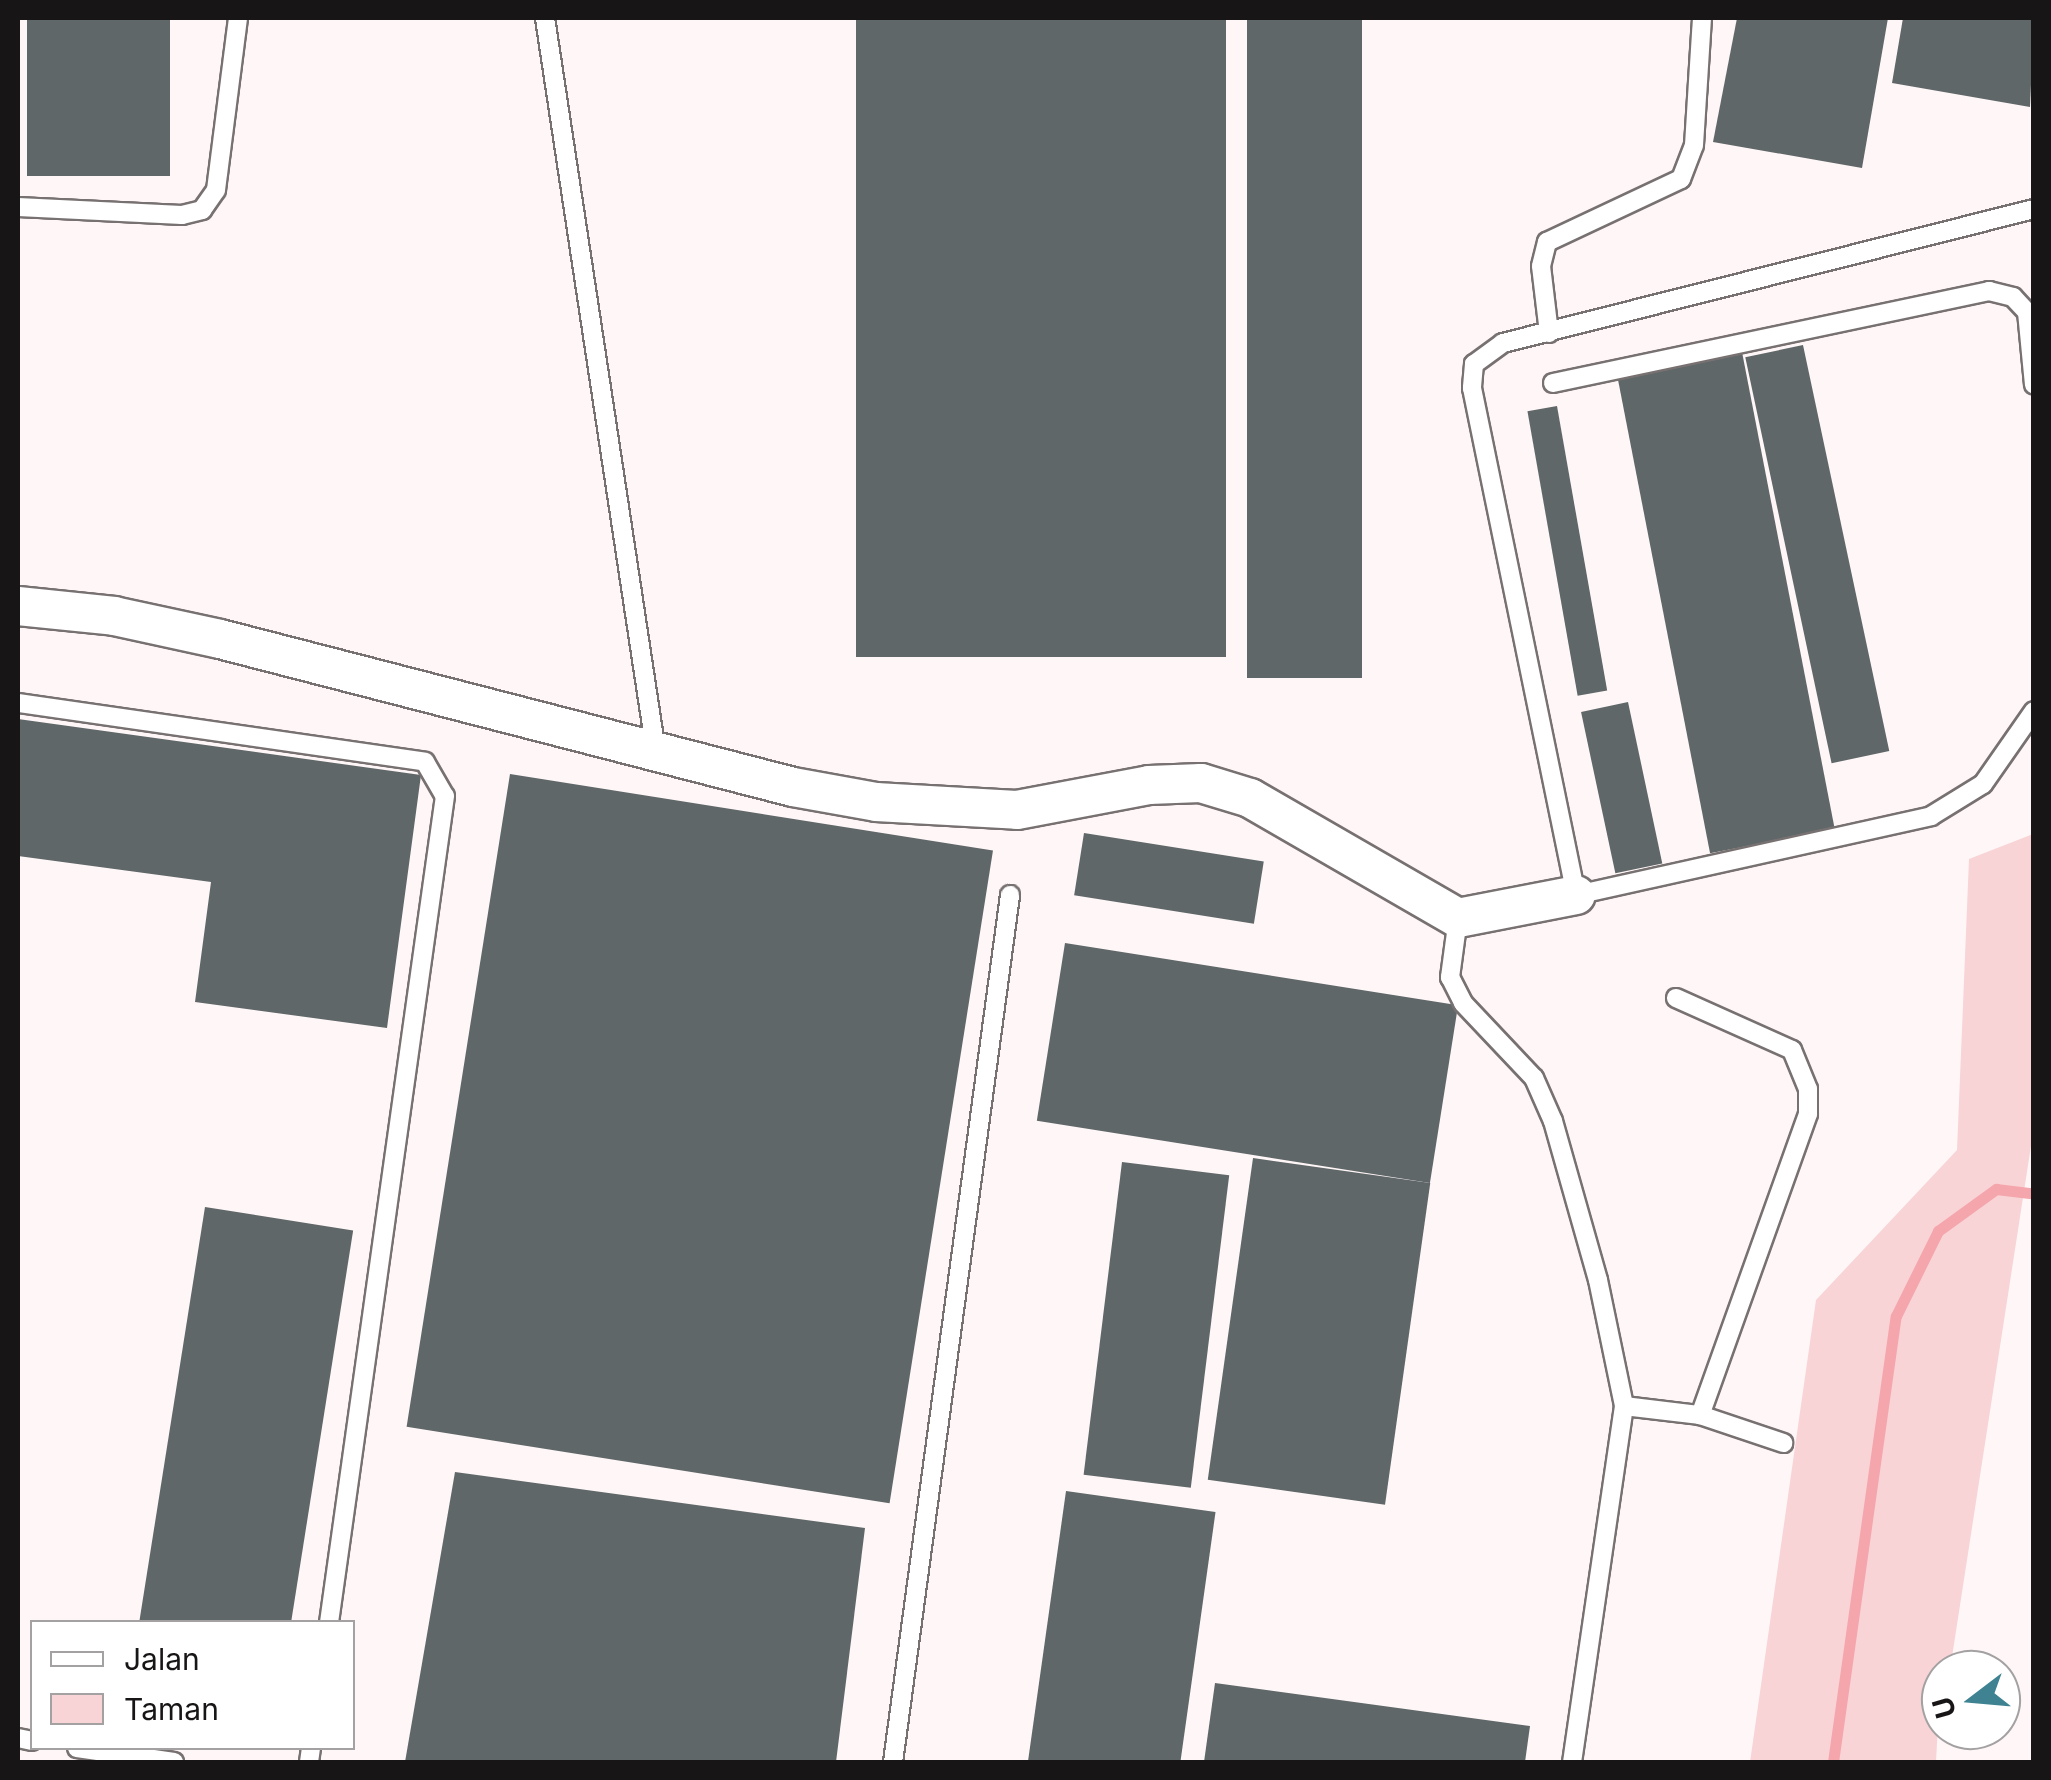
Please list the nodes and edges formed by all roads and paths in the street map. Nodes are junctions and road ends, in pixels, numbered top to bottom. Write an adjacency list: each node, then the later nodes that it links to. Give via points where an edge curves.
1 (238, 18): 4 (lane, via 216,190 202,210 182,215)
2 (545, 18): 12 (lane)
3 (1702, 18): 6 (lane, via 1694,145 1681,179 1547,242 1541,266)
4 (18, 207)
5 (2034, 209): 6 (lane)
6 (1548, 333): 14 (lane, via 1487,350 1474,364 1472,388)
7 (1554, 383): 8 (lane, via 1989,291 2012,296 2027,312)
8 (2034, 385)
9 (18, 606): 12 (street, via 114,616 220,639)
10 (18, 704): 20 (lane, via 424,762 445,796)
11 (2034, 710): 14 (lane, via 1983,784 1931,816)
12 (656, 752): 15 (street, via 793,786 970,810 1016,810 1149,785 1201,783 1281,814)
13 (1010, 895): 23 (lane)
14 (1576, 895): 15 (street)
15 (1458, 918): 17 (lane, via 1450,977 1463,1003 1534,1078 1553,1121 1598,1280)
16 (1676, 998): 18 (lane, via 1792,1050 1808,1089 1808,1114)
17 (1624, 1406): 18 (lane); 24 (lane)
18 (1700, 1415): 19 (lane)
19 (1783, 1443)
20 (329, 1620)
21 (91, 1750): 22 (lane)
22 (174, 1762)
23 (893, 1762)
24 (1572, 1762)

